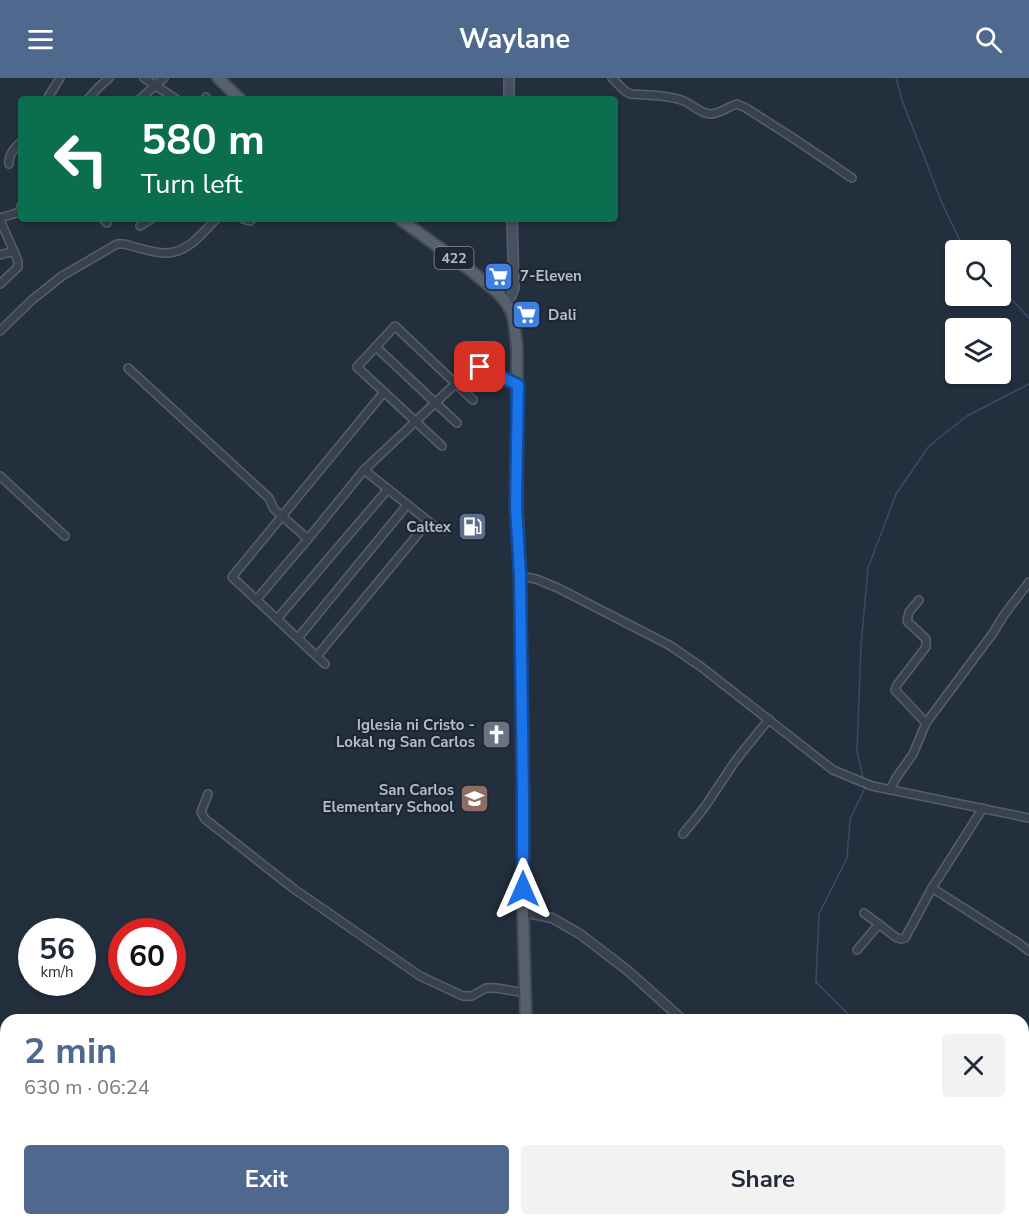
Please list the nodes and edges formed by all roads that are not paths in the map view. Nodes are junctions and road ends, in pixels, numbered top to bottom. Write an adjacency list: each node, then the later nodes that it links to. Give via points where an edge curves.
1 (60, 78): 9 (street)
2 (109, 78): 10 (street)
3 (144, 78): 8 (street)
4 (164, 78): 8 (street)
5 (219, 78): 13 (main road)
6 (509, 78): 14 (main road)
7 (612, 78): 17 (street, via 631,94 684,101 708,114 737,104)
8 (156, 86): 11 (street); 12 (street)
9 (49, 96)
10 (91, 96)
11 (144, 96)
12 (171, 96)
13 (237, 96)
14 (509, 96)
15 (18, 145): 16 (street)
16 (9, 164)
17 (852, 178)
18 (18, 211): 19 (street)
19 (0, 219): 25 (street)
20 (146, 222): 24 (street)
21 (213, 222): 29 (street, via 184,248 167,253 117,244 62,276)
22 (404, 222): 28 (main road, 422)
23 (512, 222): 28 (main road, via 514,288)
24 (140, 226)
25 (14, 250): 26 (street); 27 (street, via 18,267)
26 (0, 255)
27 (0, 284)
28 (505, 301): 33 (main road, 422, via 514,321)
29 (0, 331)
30 (376, 347): 32 (street, via 395,326); 34 (street, via 357,367); 36 (street)
31 (128, 368): 44 (street, via 269,498)
32 (456, 383): 33 (street, via 474,367 480,367); 35 (street); 36 (street)
33 (518, 385): 49 (main road, 422, via 516,505)
34 (384, 392): 37 (street); 44 (street)
35 (473, 400)
36 (435, 403): 37 (street); 38 (street)
37 (416, 421): 39 (street); 40 (street)
38 (456, 423)
39 (442, 446)
40 (364, 470): 42 (street); 48 (street)
41 (0, 476): 47 (street)
42 (388, 489): 43 (street); 53 (street)
43 (407, 505): 45 (street); 54 (street)
44 (282, 516): 48 (street); 51 (street, via 232,578)
45 (428, 522): 46 (street); 55 (street)
46 (438, 530)
47 (65, 536)
48 (308, 539): 51 (street)
49 (520, 576): 57 (street, via 558,588 669,645); 65 (main road, 422)
50 (1029, 582): 58 (street)
51 (256, 600): 53 (street)
52 (919, 600): 58 (street, via 907,621 926,639 926,647 895,690)
53 (277, 619): 54 (street)
54 (298, 638): 55 (street)
55 (317, 656): 56 (street)
56 (326, 664)
57 (769, 718): 59 (street, via 833,770); 63 (street)
58 (926, 723): 59 (street, via 915,750)
59 (890, 790): 61 (street)
60 (208, 794): 70 (street, via 201,812 205,819 294,890 420,976 463,996 486,988)
61 (983, 808): 62 (street); 64 (street)
62 (1029, 818)
63 (683, 834)
64 (932, 888): 67 (street, via 904,938 897,938); 69 (street)
65 (523, 912): 70 (main road, 422); 72 (street, via 552,918 580,934)
66 (864, 913): 67 (street)
67 (879, 924): 68 (street)
68 (857, 950)
69 (1029, 951)
70 (526, 993): 71 (main road, 422)
71 (526, 1014)
72 (676, 1014)

